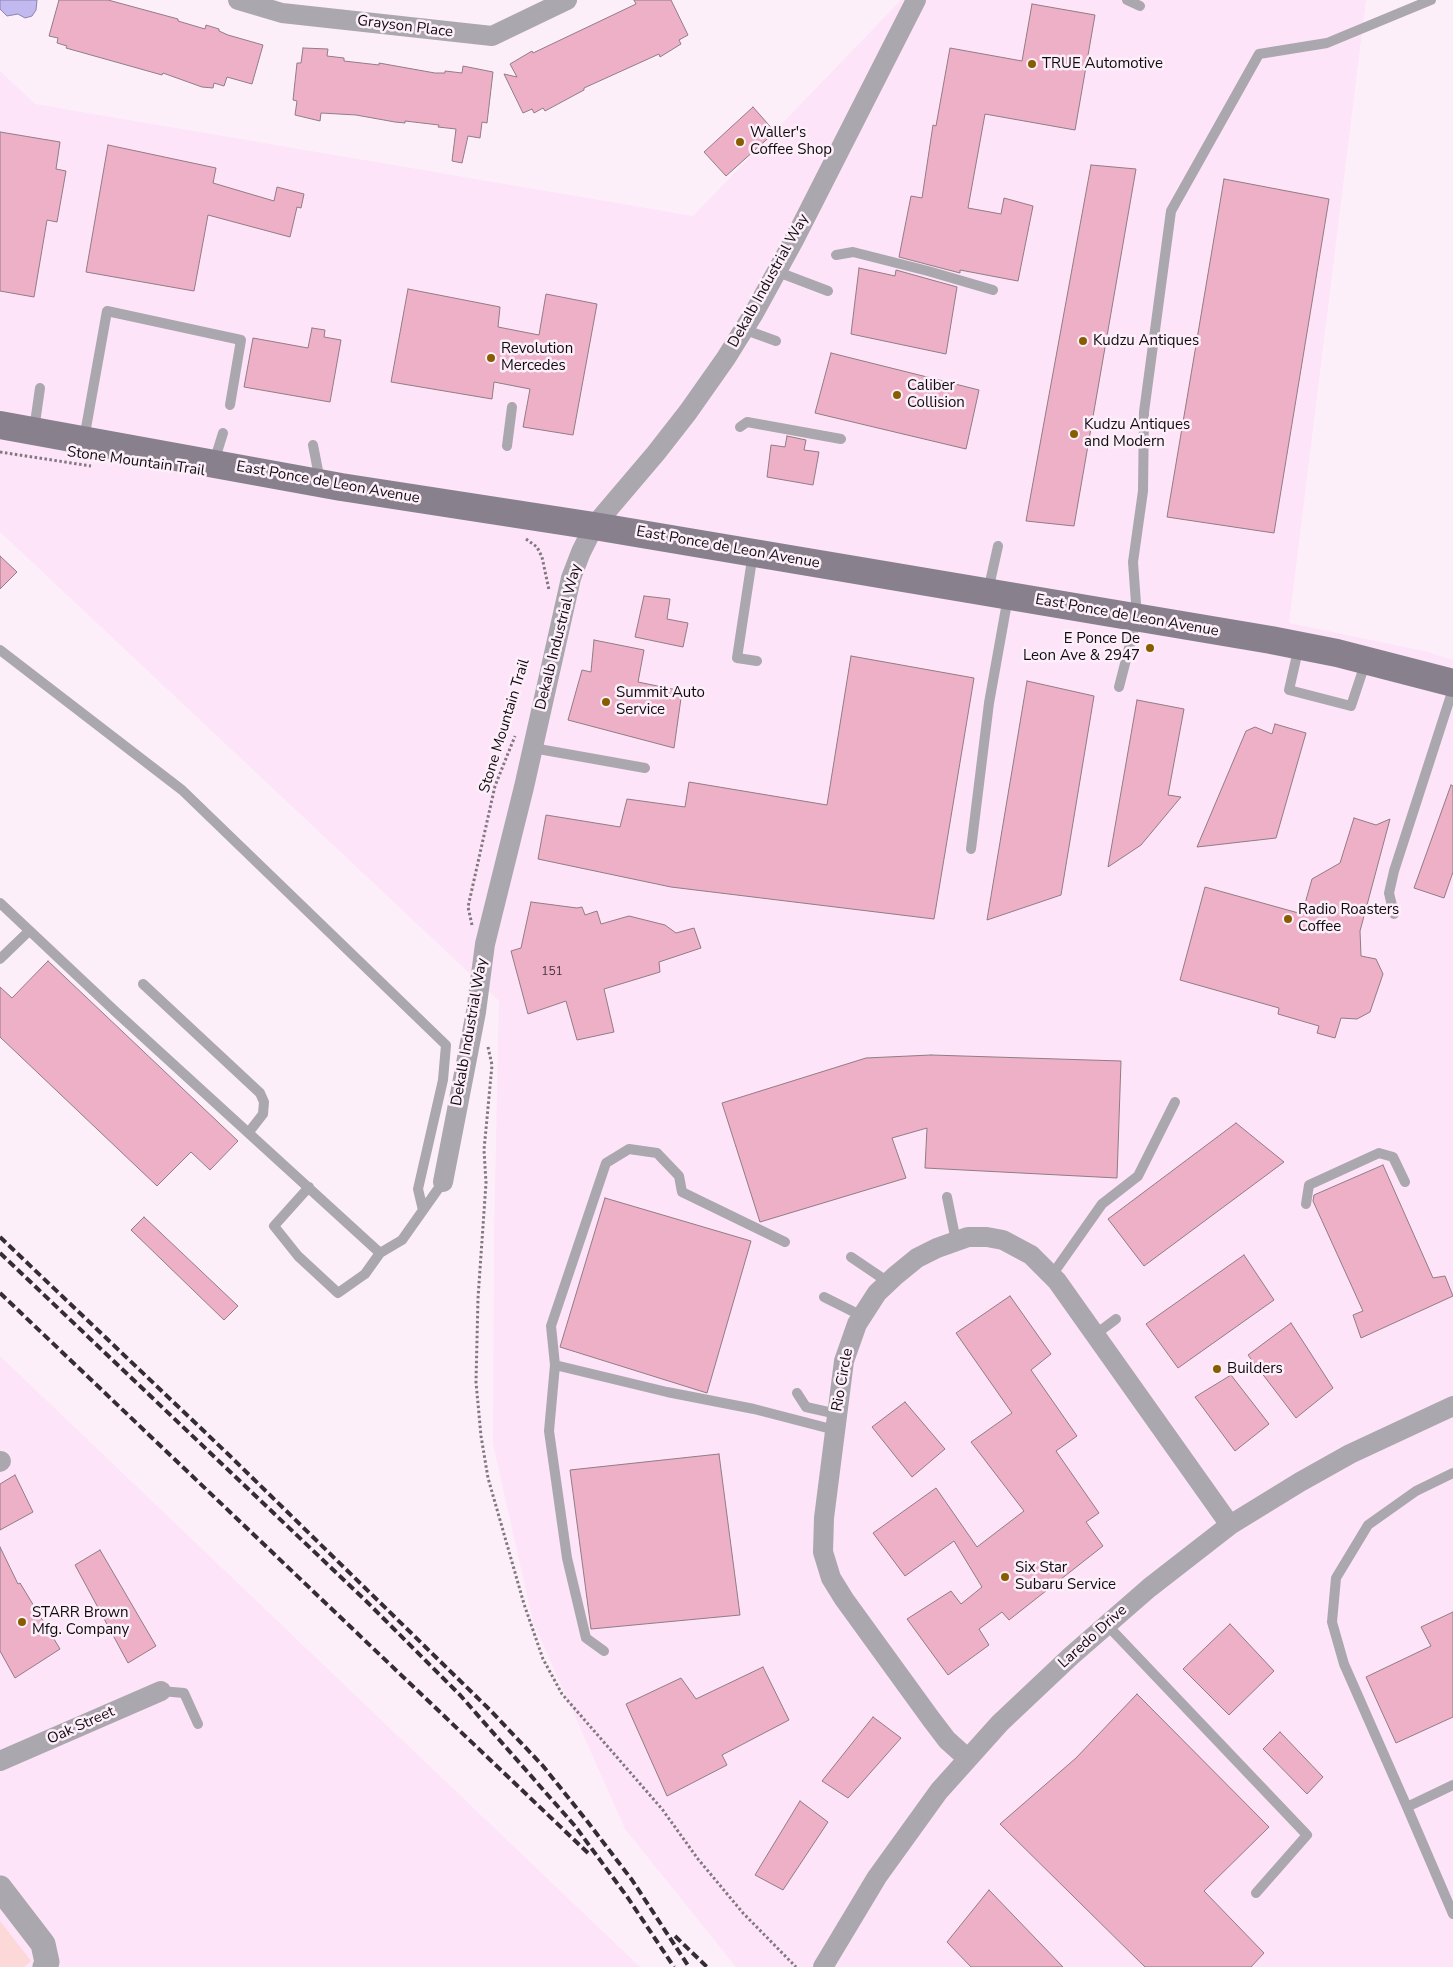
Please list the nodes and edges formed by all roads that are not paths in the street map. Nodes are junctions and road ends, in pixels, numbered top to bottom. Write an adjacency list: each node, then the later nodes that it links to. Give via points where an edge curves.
1 (238, 0): 2 (street, Grayson Place, via 282,13 492,36)
2 (567, 0)
3 (916, 0): 8 (street, Dekalb Industrial Way)
4 (1127, 0): 6 (lane)
5 (1431, 0): 30 (lane, via 1327,43 1259,54 1171,211 1144,412 1143,491 1133,562)
6 (1140, 6)
7 (836, 255): 9 (lane, via 854,252)
8 (778, 272): 10 (lane); 11 (street, Dekalb Industrial Way)
9 (992, 290)
10 (828, 291)
11 (744, 329): 12 (lane); 26 (street, Dekalb Industrial Way, via 688,412)
12 (776, 341)
13 (40, 388): 18 (lane)
14 (230, 405): 20 (lane, via 241,340 107,311)
15 (512, 407): 23 (lane)
16 (0, 425): 18 (main road, East Ponce de Leon Avenue)
17 (740, 427): 21 (lane, via 747,422)
18 (34, 430): 20 (main road, East Ponce de Leon Avenue)
19 (223, 433): 24 (lane)
20 (84, 439): 24 (main road, East Ponce de Leon Avenue)
21 (841, 439)
22 (314, 445): 25 (lane)
23 (507, 446)
24 (214, 463): 25 (main road, East Ponce de Leon Avenue)
25 (320, 483): 26 (main road, East Ponce de Leon Avenue)
26 (594, 526): 28 (main road, East Ponce de Leon Avenue); 38 (street, Dekalb Industrial Way, via 571,578)
27 (998, 546): 29 (lane)
28 (753, 552): 29 (main road, East Ponce de Leon Avenue); 34 (lane, via 737,658)
29 (998, 594): 30 (main road, East Ponce de Leon Avenue); 40 (lane)
30 (1137, 617): 31 (main road, East Ponce de Leon Avenue, via 1223,636); 36 (lane)
31 (1300, 646): 33 (main road, East Ponce de Leon Avenue); 33 (lane, via 1289,690 1351,706)
32 (0, 650): 53 (lane, via 182,790 446,1046 443,1080 418,1189)
33 (1366, 660): 35 (main road, East Ponce de Leon Avenue)
34 (757, 661)
35 (1453, 683)
36 (1118, 687)
37 (1453, 689): 42 (lane, via 1394,871 1389,893)
38 (533, 748): 39 (lane); 48 (street, Dekalb Industrial Way, via 485,944 476,1012)
39 (645, 768)
40 (971, 849)
41 (0, 903): 43 (lane)
42 (1394, 914)
43 (29, 931): 44 (lane); 47 (lane)
44 (0, 959)
45 (142, 984): 47 (lane, via 260,1092 264,1102 263,1114)
46 (1175, 1102): 58 (lane, via 1138,1176 1102,1204)
47 (249, 1132): 50 (lane)
48 (442, 1182): 53 (lane)
49 (1405, 1182): 52 (lane, via 1393,1157 1379,1153 1309,1185)
50 (309, 1187): 56 (lane); 56 (lane, via 274,1226 298,1256 338,1293 365,1274)
51 (947, 1197): 54 (lane)
52 (1306, 1204)
53 (424, 1210): 56 (lane, via 402,1240)
54 (956, 1241): 58 (street, Rio Circle, via 968,1237 1002,1240 1031,1255); 59 (street, Rio Circle, via 917,1258)
55 (785, 1242): 64 (lane, via 682,1192 678,1176 657,1154 629,1149 606,1163 551,1326)
56 (380, 1253)
57 (851, 1257): 59 (lane)
58 (1052, 1275): 63 (street, Rio Circle)
59 (888, 1282): 61 (street, Rio Circle)
60 (824, 1297): 61 (lane)
61 (862, 1316): 67 (street, Rio Circle, via 844,1360)
62 (1116, 1319): 63 (lane)
63 (1096, 1334): 69 (street, Rio Circle)
64 (554, 1365): 67 (lane, via 667,1392); 71 (lane, via 548,1431 567,1558 586,1638)
65 (797, 1393): 67 (lane, via 806,1407)
66 (1453, 1406): 69 (street, Laredo Drive, via 1342,1459)
67 (836, 1422): 74 (street, Rio Circle, via 822,1536 831,1578 845,1608 947,1740)
68 (1453, 1473): 77 (lane, via 1416,1491 1368,1525 1336,1578 1332,1622 1344,1664)
69 (1230, 1525): 70 (street, Laredo Drive)
70 (1107, 1625): 74 (street, Laredo Drive, via 1000,1723); 79 (lane, via 1307,1835)
71 (604, 1651)
72 (161, 1691): 73 (lane, via 184,1693); 75 (street, Oak Street)
73 (198, 1724)
74 (967, 1758): 82 (street, Laredo Drive, via 912,1827)
75 (0, 1761)
76 (1453, 1785): 77 (lane)
77 (1407, 1807): 80 (lane)
78 (0, 1888): 81 (street, via 44,1944 47,1962)
79 (1256, 1893)
80 (1453, 1914)
81 (44, 1967)
82 (823, 1967)

